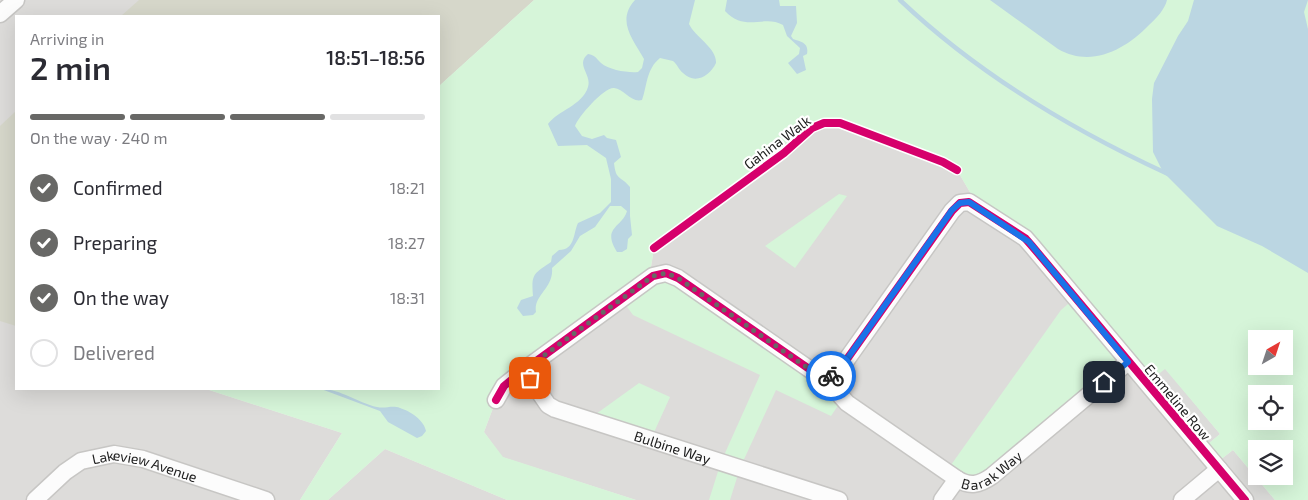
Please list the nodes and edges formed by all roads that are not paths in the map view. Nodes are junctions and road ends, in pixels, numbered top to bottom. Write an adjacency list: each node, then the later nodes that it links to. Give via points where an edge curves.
1 (16, 0): 2 (street)
2 (0, 14)
3 (1128, 362): 5 (street, Emmeline Row, via 1029,242 969,202 960,203 952,210 840,369); 7 (street, Emmeline Row); 8 (street, Barak Way, via 992,476 970,485)
4 (524, 370): 5 (street, via 653,276 666,273 678,278 815,373); 6 (street, via 504,386); 11 (street, Bulbine Way, via 548,405 555,409)
5 (831, 376): 8 (street, Barak Way, via 847,402)
6 (496, 400)
7 (1219, 469): 13 (street); 14 (street, Emmeline Row)
8 (957, 479): 12 (street)
9 (35, 500): 10 (street, Lakeview Avenue, via 73,466 97,456 114,454 143,459)
10 (266, 500)
11 (839, 500)
12 (942, 500)
13 (1182, 500)
14 (1245, 500)

